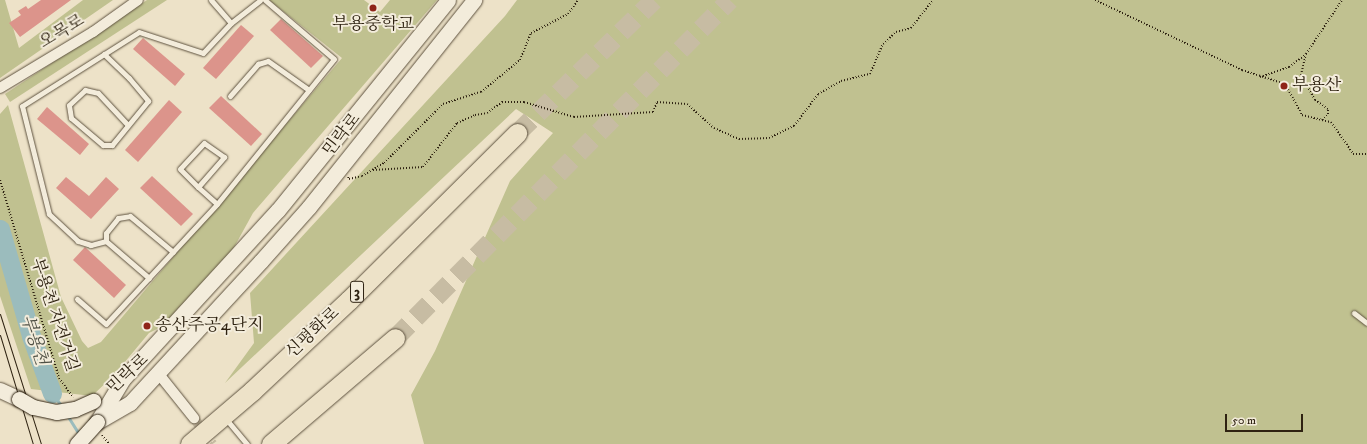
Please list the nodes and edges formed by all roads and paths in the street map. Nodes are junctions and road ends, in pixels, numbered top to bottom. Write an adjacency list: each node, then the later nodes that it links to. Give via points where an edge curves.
1 (138, 0): 15 (street, 오목로, via 93,32)
2 (211, 0): 11 (lane)
3 (260, 0): 11 (lane)
4 (265, 0): 16 (lane, via 334,59)
5 (448, 0): 35 (main road, 민락로, via 278,210)
6 (474, 0): 22 (main road, 민락로)
7 (578, 0): 23 (path, via 568,14 532,33 520,60 481,92 443,104 384,163)
8 (933, 0): 23 (path, via 912,28 896,32 883,44 870,74 841,81 818,94 794,126 769,138 739,139 714,128 687,104 657,102 653,112 574,117 524,102 502,102 487,113 475,114 457,123 423,167)
9 (1095, 0): 14 (path)
10 (1342, 0): 13 (path)
11 (231, 23): 12 (lane, via 203,53 139,32)
12 (104, 54): 19 (lane, via 148,101); 27 (lane, via 22,106 49,214 78,241 91,245)
13 (1306, 54): 14 (path, via 1289,67); 18 (path, via 1301,76 1315,100 1328,109 1328,114)
14 (1260, 77): 18 (path, via 1285,84 1302,115)
15 (0, 88)
16 (309, 90): 17 (lane, via 268,61 258,64); 26 (lane)
17 (230, 96)
18 (1321, 121): 21 (path, via 1331,122 1353,154)
19 (127, 124): 19 (lane, via 112,145 103,145 71,118 69,105 86,90 98,93)
20 (516, 133): 38 (highway, 신평화로 / 3, via 348,300)
21 (1367, 154)
22 (343, 165): 23 (path, via 349,179); 34 (main road, 민락로, via 304,213)
23 (373, 170)
24 (0, 180): 37 (path, 부용천 자전거길, via 59,378)
25 (198, 187): 25 (lane, via 180,169 204,143 224,157); 26 (lane)
26 (216, 204): 28 (lane)
27 (106, 241): 28 (lane, via 106,233 118,218 130,216); 29 (lane)
28 (172, 252): 29 (lane)
29 (149, 278): 30 (lane, via 106,324)
30 (77, 299)
31 (1354, 313): 32 (lane)
32 (1367, 323)
33 (395, 338): 45 (highway)
34 (158, 373): 39 (street); 40 (main road, 민락로, via 130,403)
35 (123, 379): 36 (main road, bridge, via 93,401 75,409 56,412 37,408); 40 (main road, 민락로)
36 (0, 390)
37 (77, 402)
38 (224, 416): 43 (highway, 신평화로 / 3); 44 (lane)
39 (194, 418)
40 (98, 427): 41 (main road, bridge); 42 (path)
41 (77, 444)
42 (109, 444)
43 (190, 444)
44 (247, 444)
45 (271, 444)

